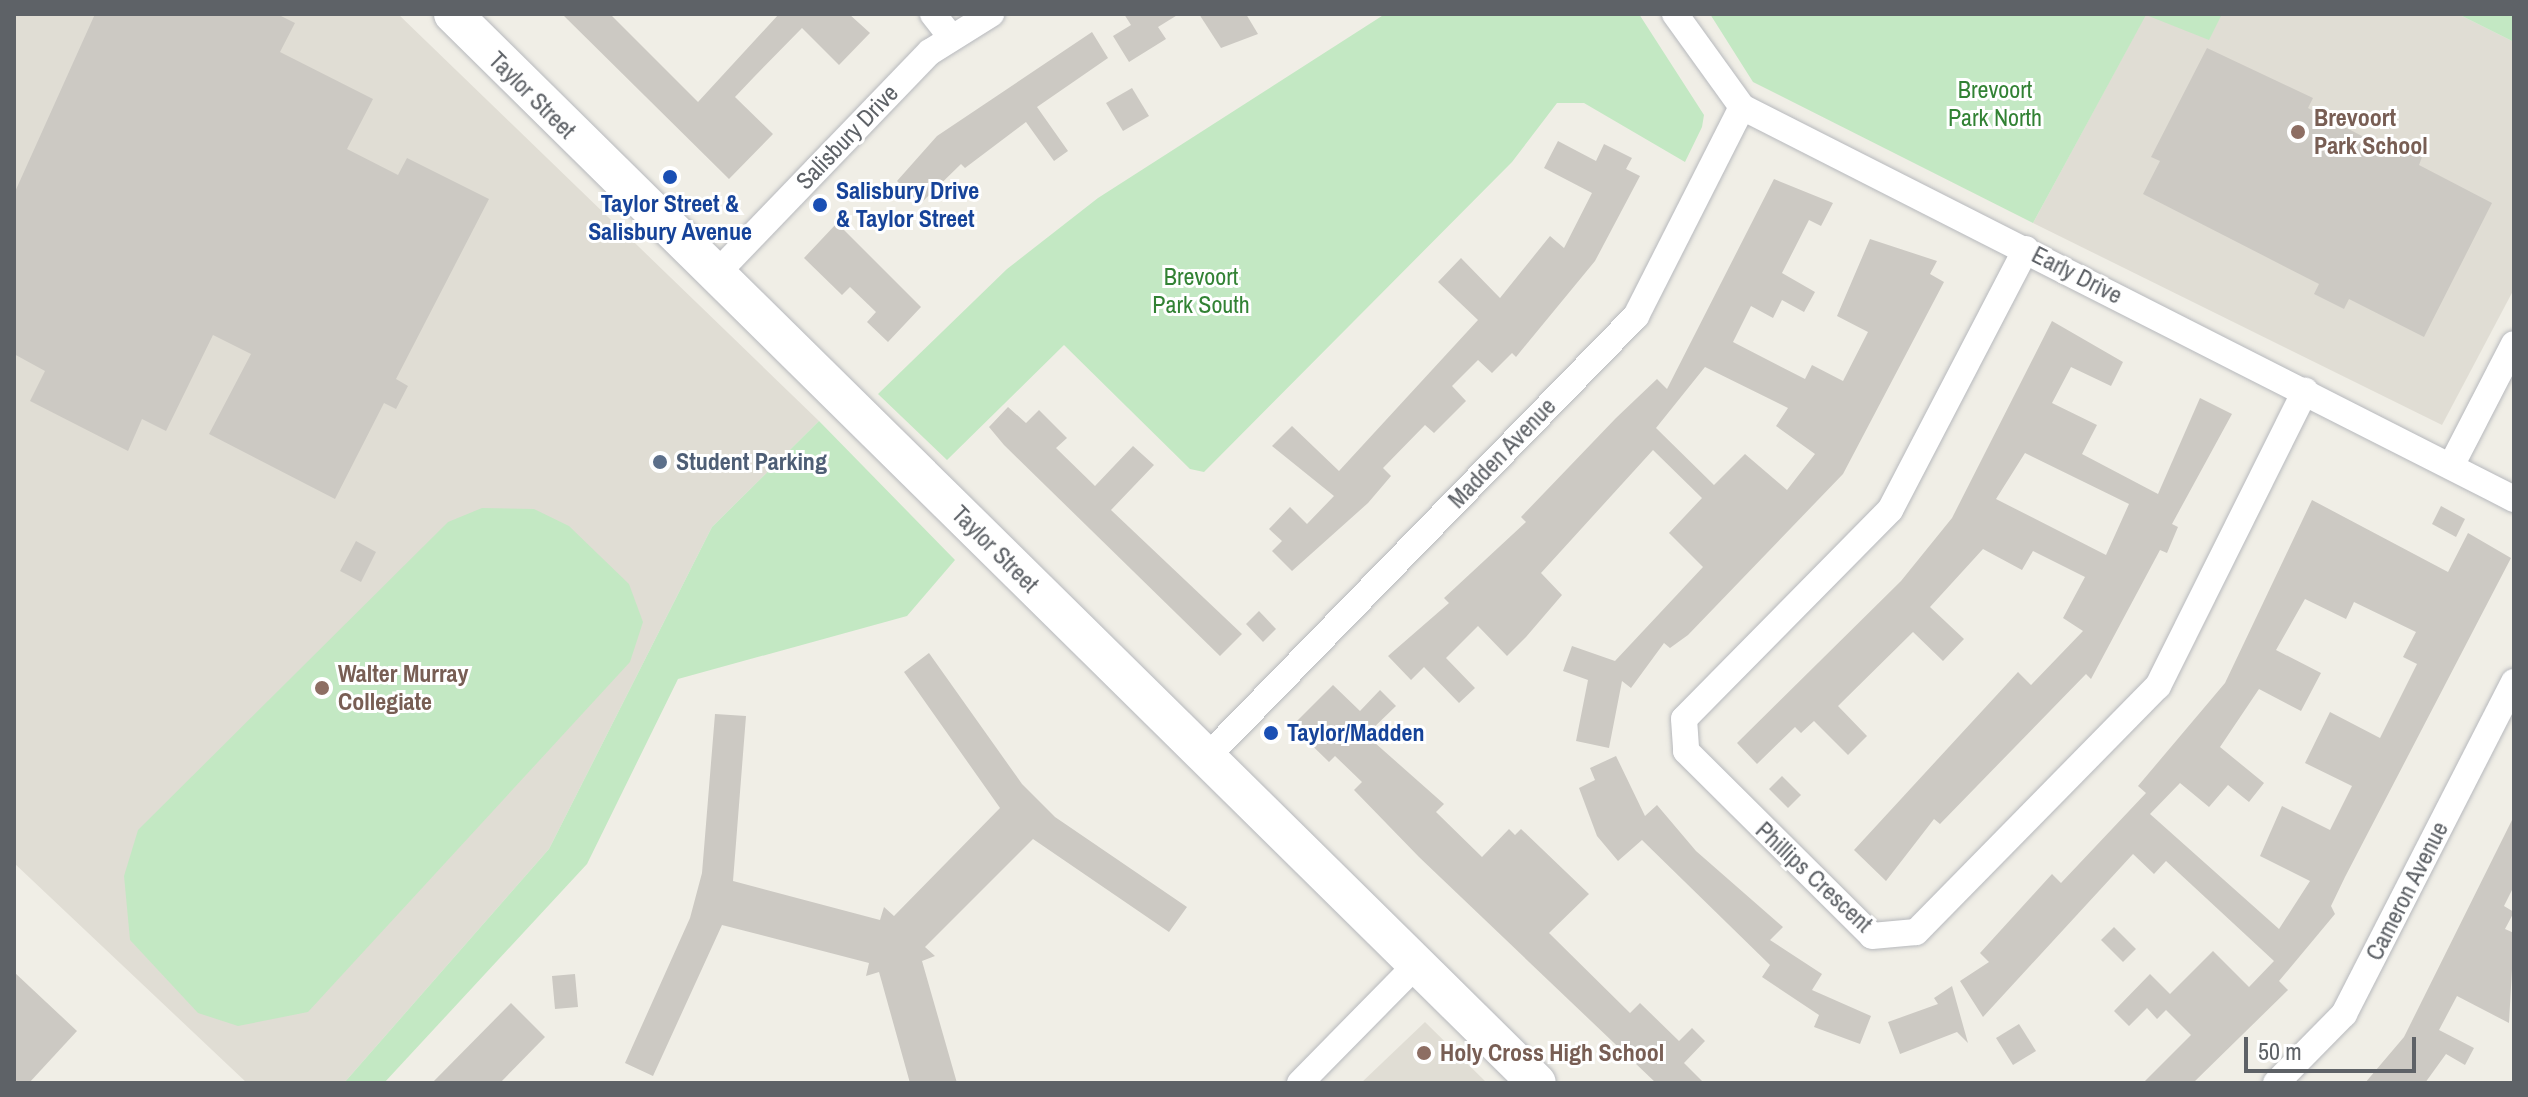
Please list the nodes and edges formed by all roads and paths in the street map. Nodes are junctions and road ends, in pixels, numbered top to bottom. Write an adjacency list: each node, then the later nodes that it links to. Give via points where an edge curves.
1 (453, 14): 8 (main road, Taylor Street)
2 (933, 14): 5 (street)
3 (991, 14): 5 (street, Salisbury Drive)
4 (1675, 14): 6 (street, Early Drive)
5 (951, 37): 8 (street, Salisbury Drive)
6 (1742, 107): 7 (street, Early Drive); 14 (street, Madden Avenue, via 1636,316)
7 (2026, 249): 10 (street, Early Drive); 10 (street, Phillips Crescent, via 1890,510 1684,719 1686,751 1872,936 1916,932 2158,686)
8 (716, 274): 14 (main road, Taylor Street)
9 (2514, 344): 11 (street)
10 (2305, 391): 11 (street, Early Drive)
11 (2451, 466): 12 (street, Early Drive)
12 (2514, 499)
13 (2514, 682): 18 (street, Cameron Avenue, via 2344,1014)
14 (1206, 758): 15 (main road, Taylor Street)
15 (1415, 966): 16 (street); 17 (main road, Taylor Street)
16 (1300, 1083)
17 (1537, 1083)
18 (2276, 1083)

